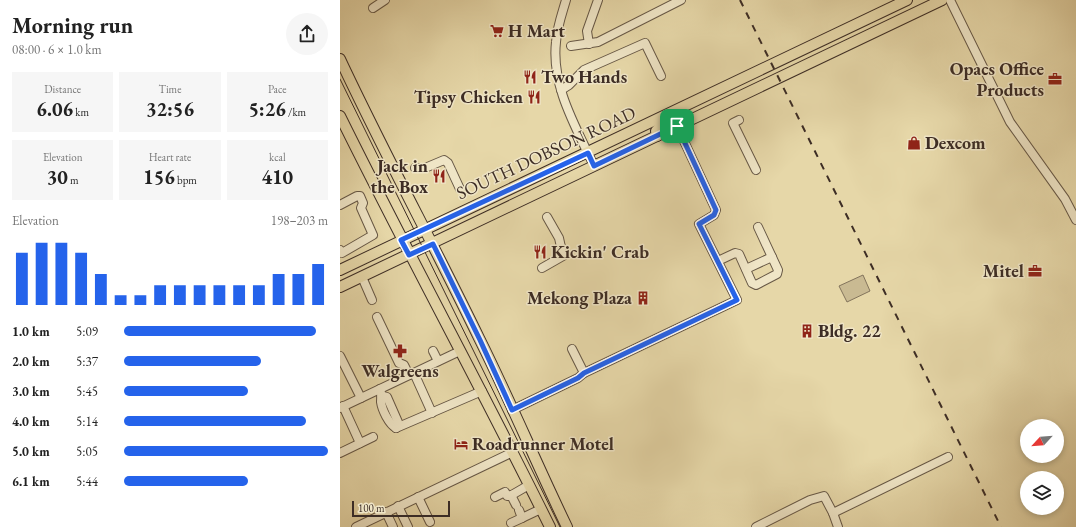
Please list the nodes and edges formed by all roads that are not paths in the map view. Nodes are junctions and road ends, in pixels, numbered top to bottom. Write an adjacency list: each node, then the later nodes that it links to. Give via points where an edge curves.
1 (385, 0): 8 (street)
2 (565, 0): 15 (street, via 556,47)
3 (598, 0): 9 (street, via 587,31)
4 (682, 0): 9 (street, via 598,42)
5 (907, 0): 11 (main road, SOUTH DOBSON ROAD)
6 (942, 0): 13 (main road, SOUTH DOBSON ROAD)
7 (950, 0): 28 (street, via 1010,122 1066,199)
8 (373, 8)
9 (589, 44): 10 (street)
10 (571, 46)
11 (788, 57): 13 (street); 16 (main road, SOUTH DOBSON ROAD)
12 (340, 59): 30 (main road)
13 (794, 70): 19 (main road, SOUTH DOBSON ROAD)
14 (661, 76): 15 (street, via 645,43 584,70)
15 (561, 90): 21 (street)
16 (676, 111): 20 (main road, via 671,121 659,128); 21 (main road, SOUTH DOBSON ROAD)
17 (340, 116): 31 (main road)
18 (739, 120): 24 (street, via 733,123)
19 (677, 126): 20 (main road, SOUTH DOBSON ROAD); 36 (street, via 716,210 714,215 699,224)
20 (657, 136): 22 (main road, SOUTH DOBSON ROAD)
21 (588, 153): 22 (street); 30 (main road, SOUTH DOBSON ROAD)
22 (594, 166): 32 (main road, SOUTH DOBSON ROAD)
23 (415, 168): 25 (street, via 425,168 444,160 448,163)
24 (756, 170)
25 (460, 189)
26 (340, 205): 33 (street, via 357,196 362,199 361,208 373,235)
27 (547, 217): 37 (street, via 562,248 563,256)
28 (1076, 220)
29 (758, 227): 35 (street)
30 (420, 231): 31 (main road, SOUTH DOBSON ROAD); 32 (main road)
31 (401, 240): 34 (main road); 38 (main road, SOUTH DOBSON ROAD)
32 (433, 244): 34 (main road, SOUTH DOBSON ROAD); 55 (main road)
33 (341, 252)
34 (409, 255): 40 (main road, SOUTH DOBSON ROAD); 46 (main road)
35 (772, 257): 39 (street); 39 (street, via 778,270 777,274 756,285 752,283)
36 (718, 261): 39 (street, via 735,253 739,254); 49 (street, via 737,300)
37 (542, 268)
38 (340, 270)
39 (746, 270)
40 (362, 277): 41 (main road, SOUTH DOBSON ROAD); 42 (street)
41 (340, 287)
42 (372, 300)
43 (377, 317): 50 (street, via 399,363)
44 (572, 350): 49 (street)
45 (433, 351): 48 (street)
46 (460, 351): 48 (street); 51 (main road)
47 (340, 356): 53 (street)
48 (438, 361): 50 (street)
49 (584, 373): 55 (street)
50 (411, 374): 52 (street); 56 (street)
51 (482, 391): 56 (street); 59 (main road)
52 (381, 392): 53 (street); 56 (street, via 387,397 398,422 396,428)
53 (361, 398): 54 (street)
54 (342, 407): 58 (street)
55 (512, 410): 77 (main road)
56 (432, 413)
57 (373, 436): 58 (street)
58 (360, 443): 60 (street)
59 (513, 452): 62 (main road); 64 (street)
60 (340, 453)
61 (948, 457): 70 (street)
62 (529, 485): 63 (street); 67 (main road)
63 (511, 495): 65 (street, via 507,496 505,492); 68 (street)
64 (418, 497): 66 (street); 71 (street)
65 (495, 497)
66 (398, 506): 69 (street); 75 (street)
67 (541, 509): 68 (street); 76 (main road)
68 (519, 511): 72 (street)
69 (386, 512): 73 (street); 74 (street)
70 (833, 513): 78 (street, via 824,496 810,500); 79 (street)
71 (430, 522)
72 (511, 523)
73 (356, 527)
74 (393, 527)
75 (408, 527)
76 (550, 527)
77 (567, 527)
78 (756, 527)
79 (838, 527)

